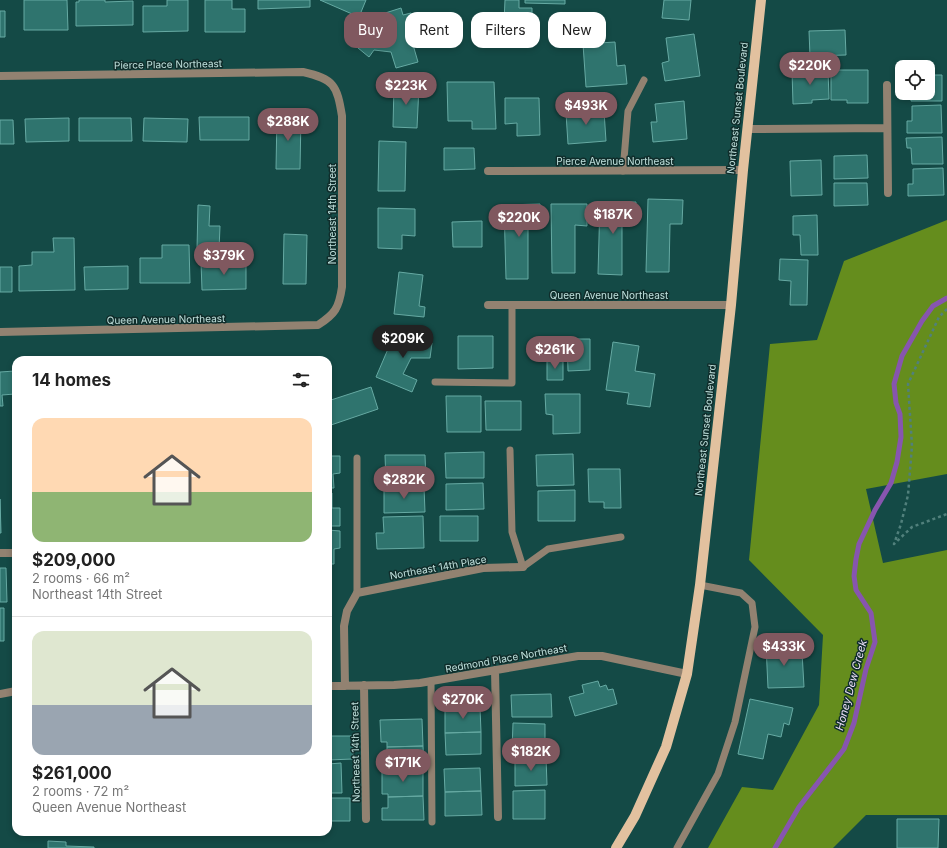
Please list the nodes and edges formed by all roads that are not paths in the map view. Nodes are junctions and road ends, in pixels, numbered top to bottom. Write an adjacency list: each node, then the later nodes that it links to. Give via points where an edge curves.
1 (761, 0): 7 (main road, Northeast Sunset Boulevard)
2 (0, 76): 4 (street, Pierce Place Northeast, via 303,72 321,76)
3 (644, 80): 10 (lane, via 628,111)
4 (334, 85): 15 (street, Northeast 14th Street, via 342,116 342,288 339,303)
5 (886, 85): 6 (street)
6 (887, 128): 7 (street); 11 (street)
7 (747, 129): 8 (main road, Northeast Sunset Boulevard)
8 (743, 170): 10 (street, Pierce Avenue Northeast); 12 (main road, Northeast Sunset Boulevard)
9 (488, 171): 10 (street, Pierce Avenue Northeast)
10 (623, 171)
11 (888, 193)
12 (730, 304): 14 (street, Queen Avenue Northeast); 24 (main road, Northeast Sunset Boulevard)
13 (488, 305): 14 (street, Queen Avenue Northeast)
14 (512, 305): 17 (lane, via 512,383)
15 (330, 317): 16 (street, Queen Avenue Northeast, via 318,325)
16 (0, 332)
17 (435, 382)
18 (510, 450): 23 (lane, via 512,532)
19 (357, 458): 25 (lane)
20 (621, 536): 23 (lane, via 548,549)
21 (0, 553): 22 (street)
22 (12, 553)
23 (523, 567): 25 (street, Northeast 14th Place, via 483,568)
24 (700, 585): 27 (main road, Northeast Sunset Boulevard); 38 (lane, via 741,593 752,603 755,627 735,722 718,774)
25 (357, 593): 31 (street, via 347,611 344,626)
26 (495, 670): 27 (street, Redmond Place Northeast, via 578,656 602,656); 28 (street, Redmond Place Northeast); 34 (street)
27 (686, 674): 37 (main road, Northeast Sunset Boulevard, via 666,747 635,816)
28 (431, 681): 29 (street, Redmond Place Northeast); 36 (lane)
29 (364, 685): 31 (street, Redmond Place Northeast); 35 (street, Northeast 14th Street)
30 (332, 686): 31 (street, Redmond Place Northeast)
31 (345, 686)
32 (12, 692): 33 (street)
33 (0, 694)
34 (498, 817)
35 (366, 818)
36 (432, 822)
37 (616, 848)
38 (677, 848)

